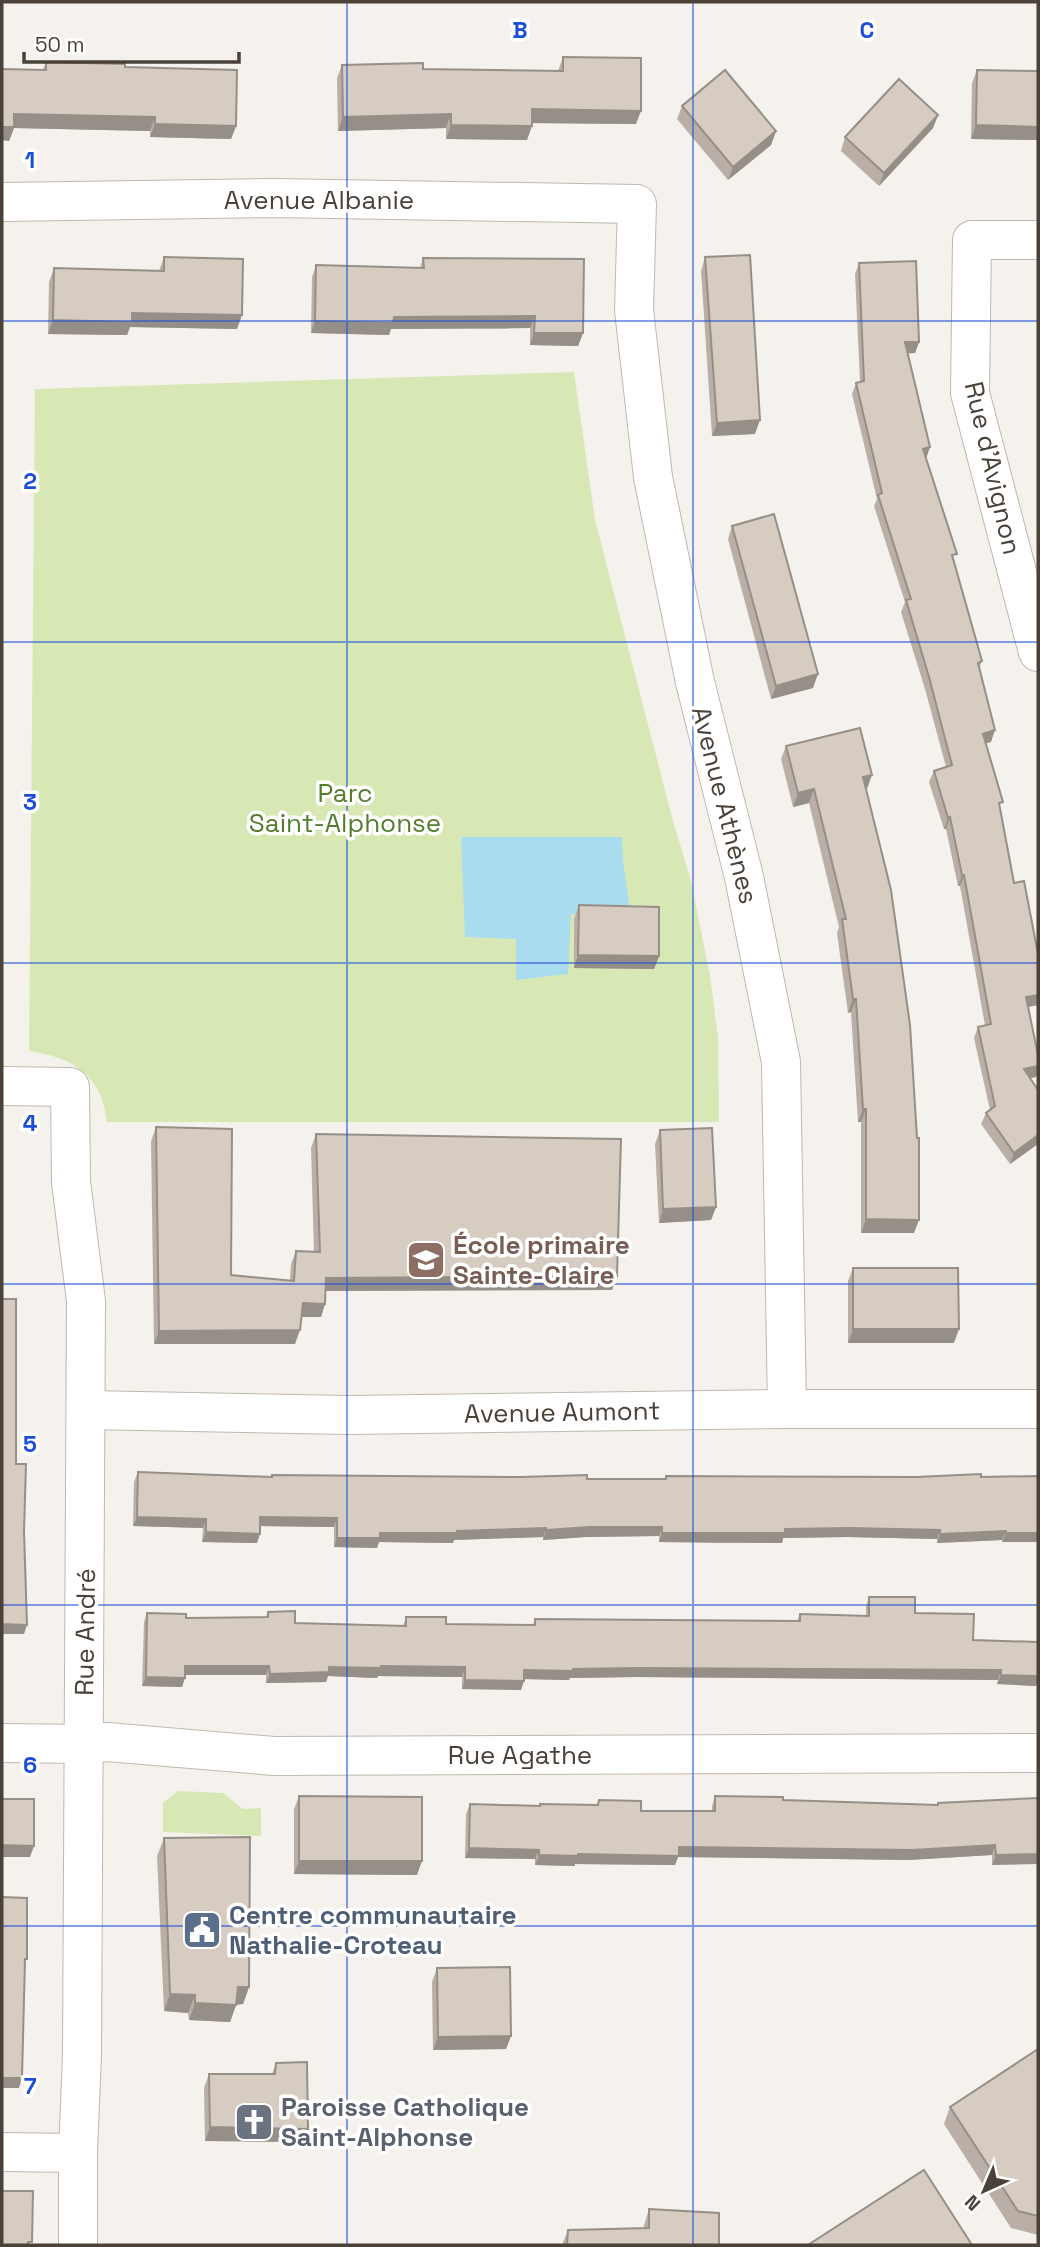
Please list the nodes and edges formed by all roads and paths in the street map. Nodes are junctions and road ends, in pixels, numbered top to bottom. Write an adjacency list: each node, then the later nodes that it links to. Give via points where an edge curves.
1 (2, 202): 2 (street, Avenue Albanie, via 274,198)
2 (637, 204): 6 (street, Avenue Athènes, via 634,310 653,477 781,1062)
3 (1038, 240): 4 (street, Rue d'Avignon, via 972,240 970,393)
4 (1038, 652)
5 (2, 1086): 8 (street, Rue André, via 70,1087 71,1182 86,1301)
6 (787, 1409): 7 (street, Avenue Aumont); 8 (street, Avenue Aumont, via 349,1415)
7 (1038, 1409)
8 (87, 1410): 10 (street, Rue André)
9 (2, 1743): 10 (street, Rue Agathe)
10 (83, 1744): 11 (street, Rue Agathe, via 107,1742 274,1756); 13 (street, Rue André)
11 (1038, 1753)
12 (2, 2152): 13 (street)
13 (78, 2153): 14 (street, Rue André)
14 (78, 2245)

